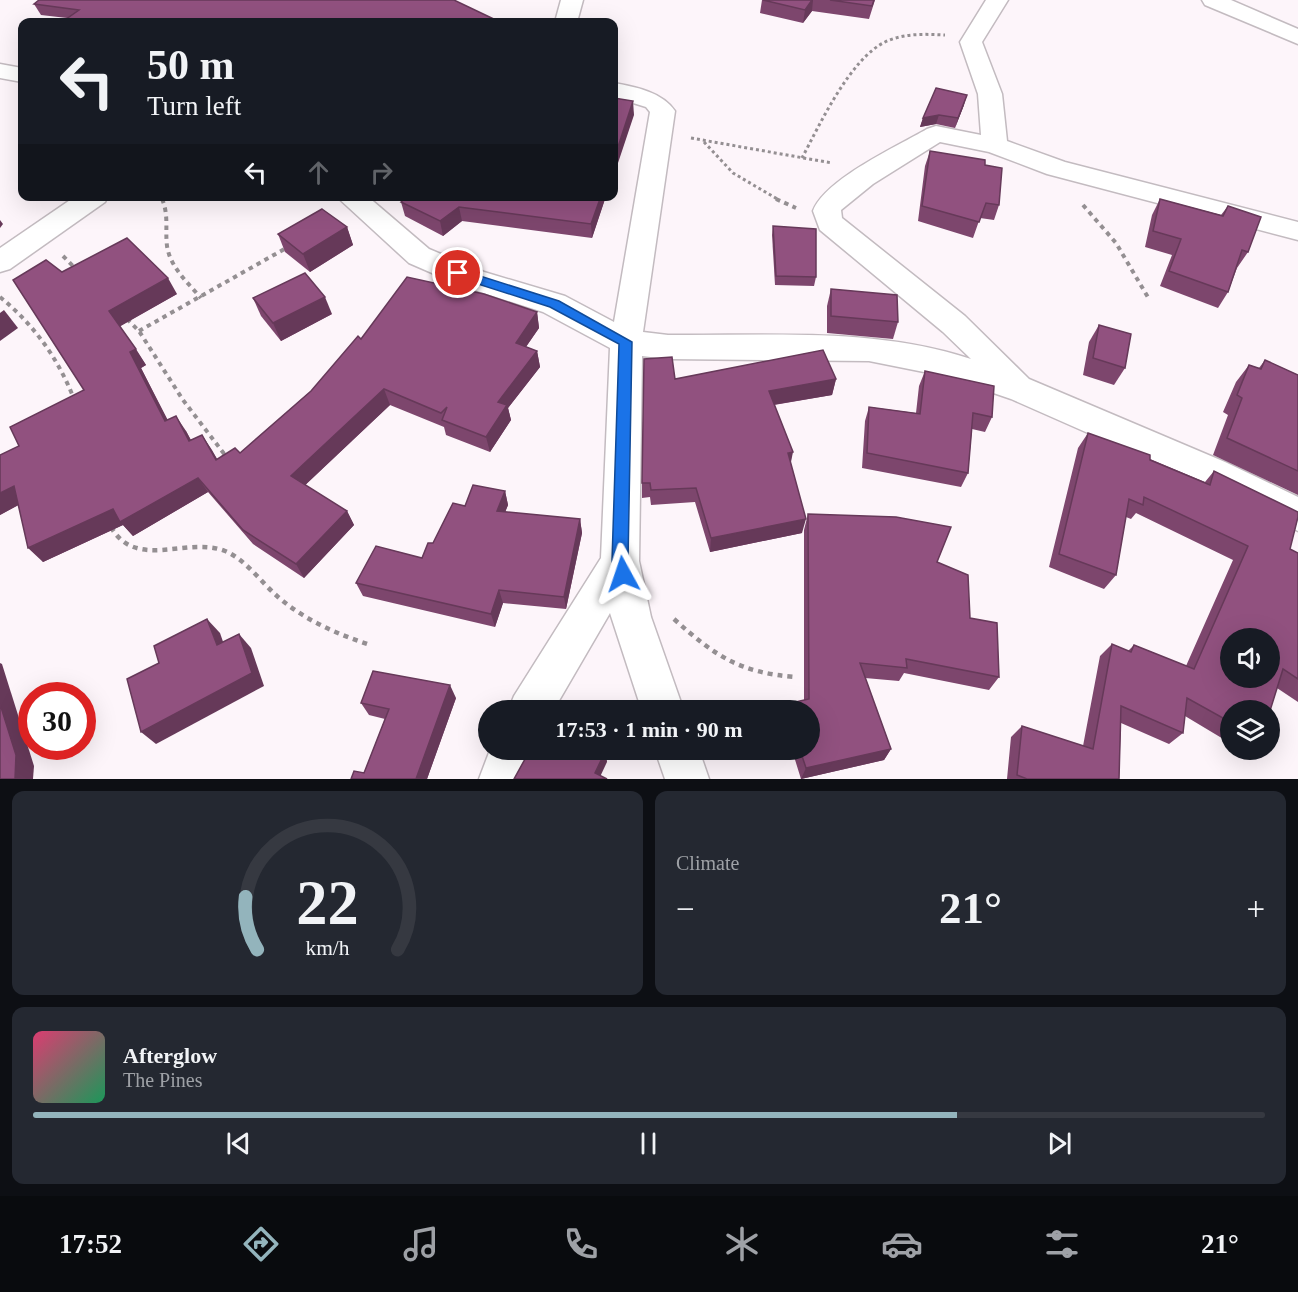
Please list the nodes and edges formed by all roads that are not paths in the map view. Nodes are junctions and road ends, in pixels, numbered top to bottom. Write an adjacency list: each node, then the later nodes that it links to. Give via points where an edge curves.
1 (572, 0): 4 (street)
2 (997, 0): 9 (street, via 990,16 973,36 972,48 990,94)
3 (1213, 0): 5 (street)
4 (567, 18)
5 (1298, 37)
6 (0, 71): 7 (street)
7 (18, 74)
8 (618, 91): 14 (street, via 638,96 663,111)
9 (995, 145): 12 (street, via 1056,168); 15 (street, via 936,134 828,206 826,213 830,223 954,324)
10 (88, 201): 13 (street)
11 (355, 201): 14 (street, via 419,256 472,279 554,304)
12 (1298, 231)
13 (0, 262)
14 (626, 342): 15 (street, via 668,347 869,350 947,364); 17 (street)
15 (1023, 390): 16 (street, via 1212,472)
16 (1298, 515)
17 (623, 574): 18 (street); 19 (street, via 642,652)
18 (537, 700)
19 (659, 700)
20 (508, 760): 22 (street)
21 (680, 760): 23 (street)
22 (501, 779)
23 (687, 779)

